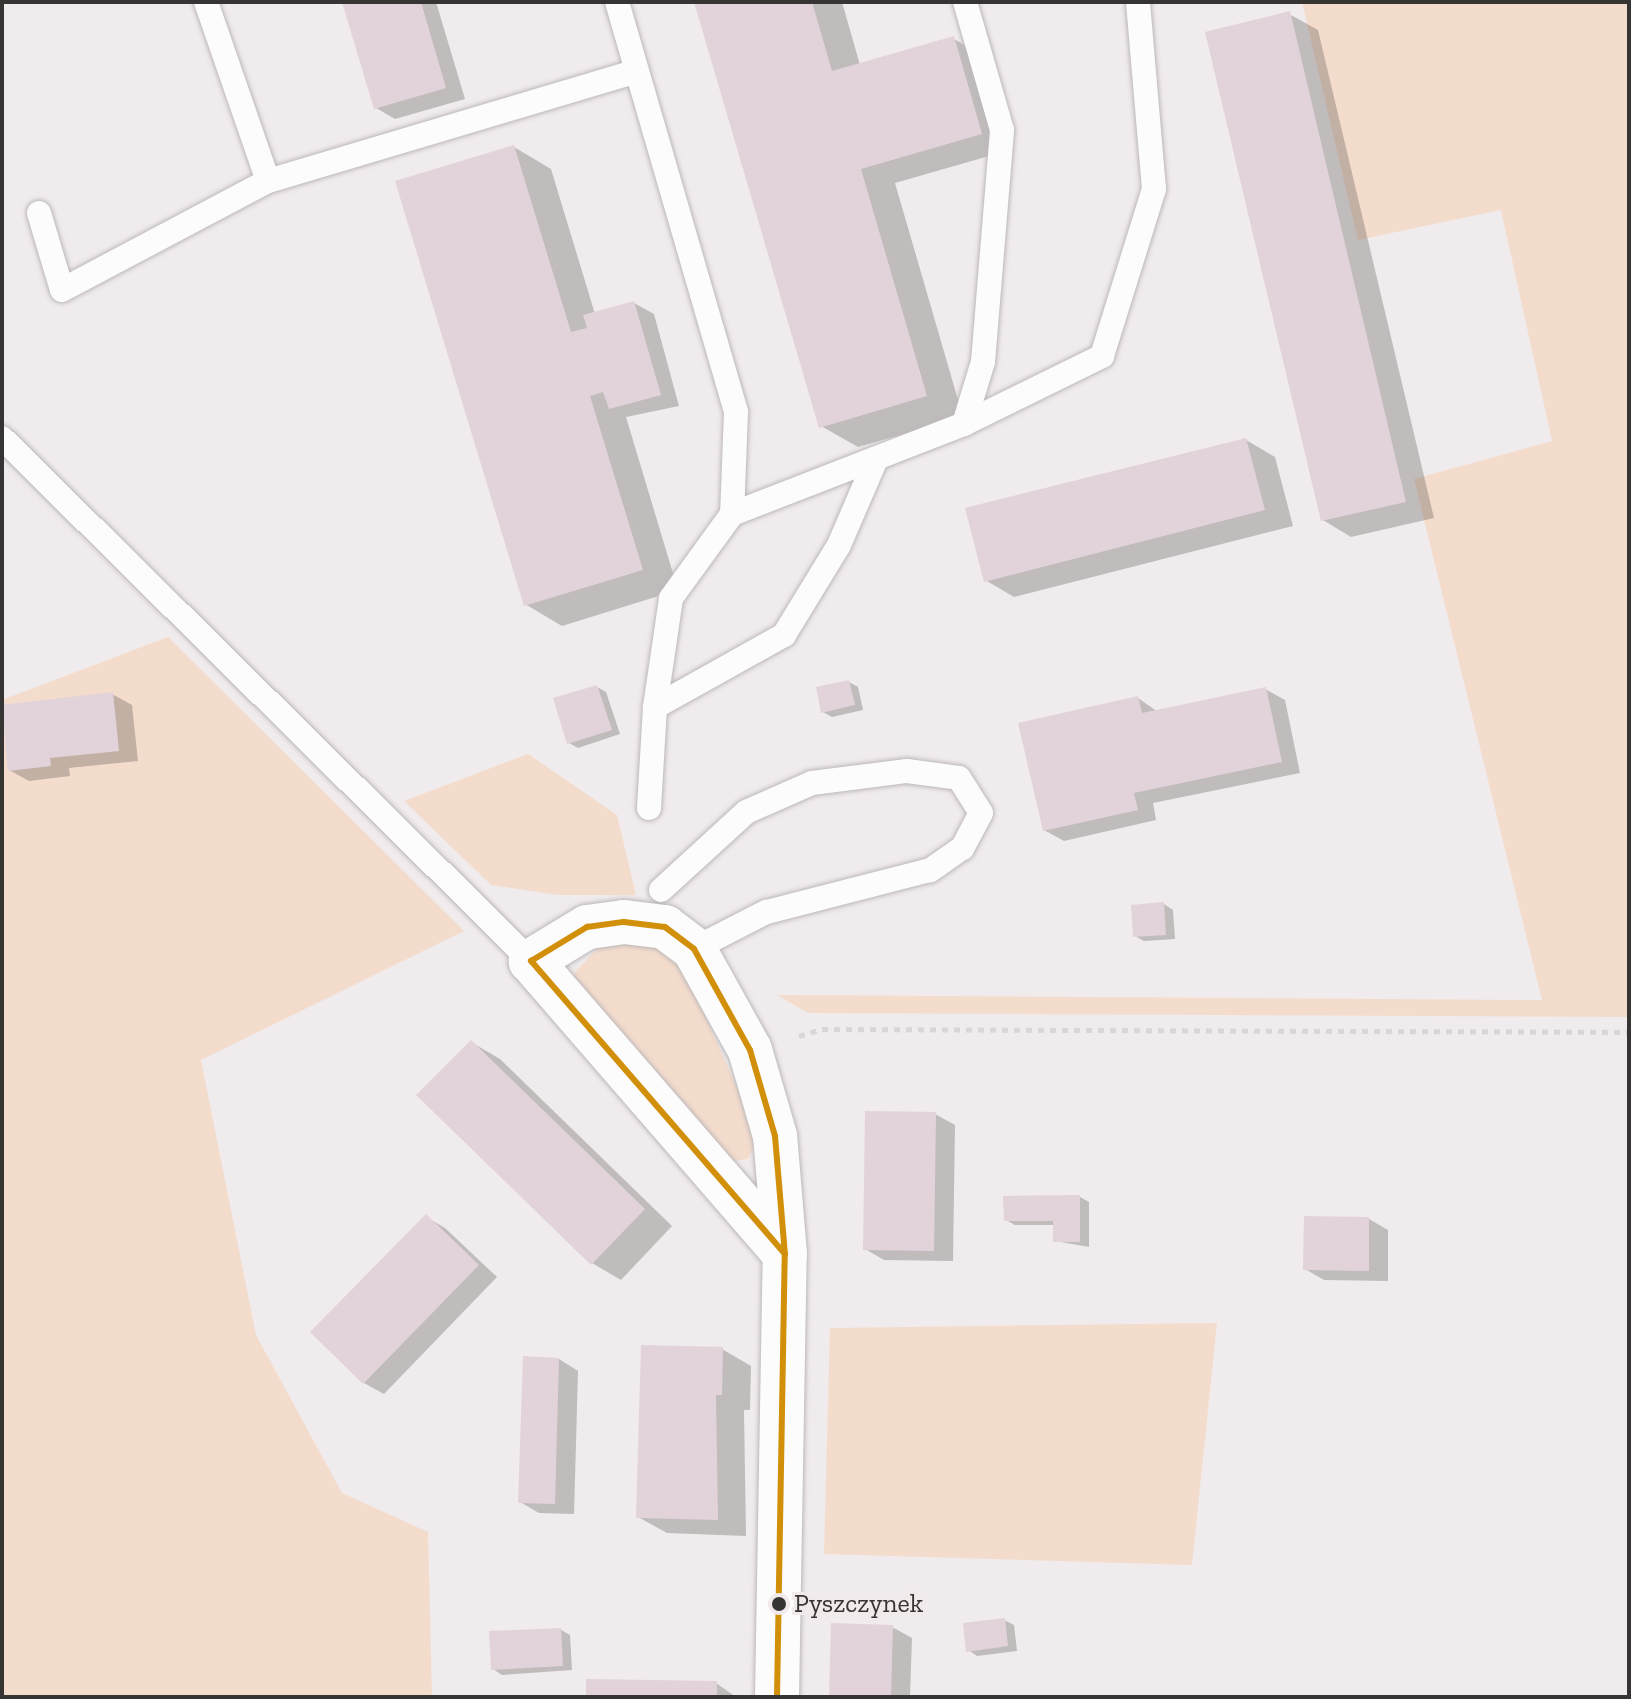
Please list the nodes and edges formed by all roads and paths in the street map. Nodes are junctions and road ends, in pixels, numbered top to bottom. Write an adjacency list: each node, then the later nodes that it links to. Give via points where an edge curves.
1 (206, 2): 6 (lane)
2 (617, 2): 5 (lane)
3 (965, 2): 8 (lane, via 1002,130 983,362)
4 (1138, 2): 8 (lane, via 1154,189 1102,356)
5 (634, 72): 6 (lane); 11 (lane, via 736,412)
6 (268, 181): 7 (lane, via 62,290)
7 (39, 213)
8 (964, 424): 10 (lane)
9 (2, 438): 16 (lane)
10 (876, 459): 11 (lane); 12 (lane, via 839,545 784,635)
11 (732, 514): 12 (lane, via 671,598)
12 (655, 707): 13 (lane)
13 (649, 808)
14 (661, 890): 15 (lane, via 746,812 812,783 907,771 959,778 981,813 962,848 930,870 766,912)
15 (694, 949): 16 (street, via 665,927 624,922 587,927); 18 (street)
16 (531, 961): 19 (street)
17 (1629, 1032): 18 (path, via 822,1029)
18 (750, 1050): 19 (street, via 775,1136)
19 (785, 1254): 20 (street)
20 (777, 1697)

